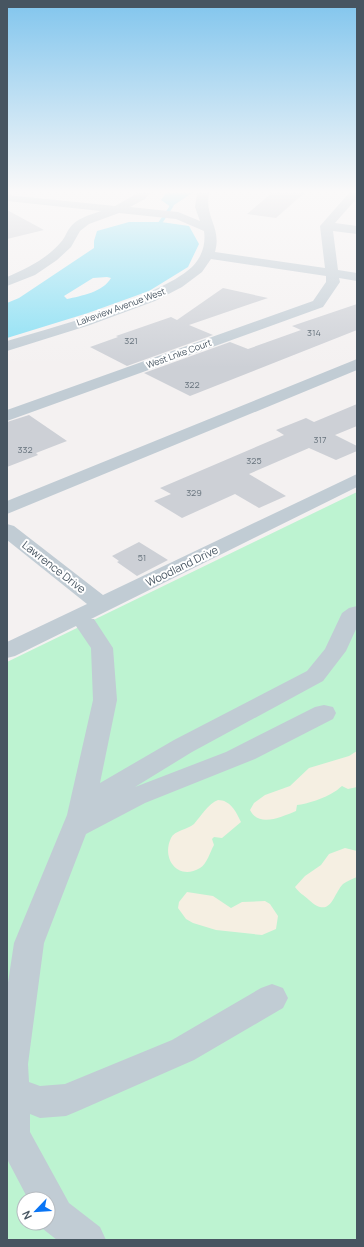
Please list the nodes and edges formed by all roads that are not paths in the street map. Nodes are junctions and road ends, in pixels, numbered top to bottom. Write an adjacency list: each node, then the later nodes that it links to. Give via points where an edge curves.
1 (59, 251): 7 (street, via 30,272)
2 (209, 251): 4 (street, Lakeview Avenue West)
3 (330, 251): 5 (street)
4 (208, 255): 5 (street); 8 (street, Lakeview Avenue West, via 202,266 165,292 107,314)
5 (333, 274): 6 (street); 10 (street, West Lnke Court, via 333,282 318,304)
6 (357, 278)
7 (7, 282)
8 (7, 346)
9 (357, 364): 12 (street)
10 (7, 416)
11 (357, 480): 14 (street, Woodland Drive)
12 (7, 508)
13 (7, 530): 14 (street, Lawrence Drive)
14 (102, 605): 17 (street, Woodland Drive)
15 (357, 613): 19 (street, via 350,618 335,651 315,676 183,746 97,797)
16 (86, 624): 19 (street, via 102,648 105,700)
17 (7, 651)
18 (324, 713): 19 (street, via 235,758 161,785)
19 (76, 822): 21 (street, via 29,943 12,1064)
20 (272, 998): 21 (street, via 183,1050 66,1100 40,1102)
21 (12, 1091): 22 (street, via 13,1135)
22 (42, 1191)
23 (56, 1216): 24 (street)
24 (87, 1240)

